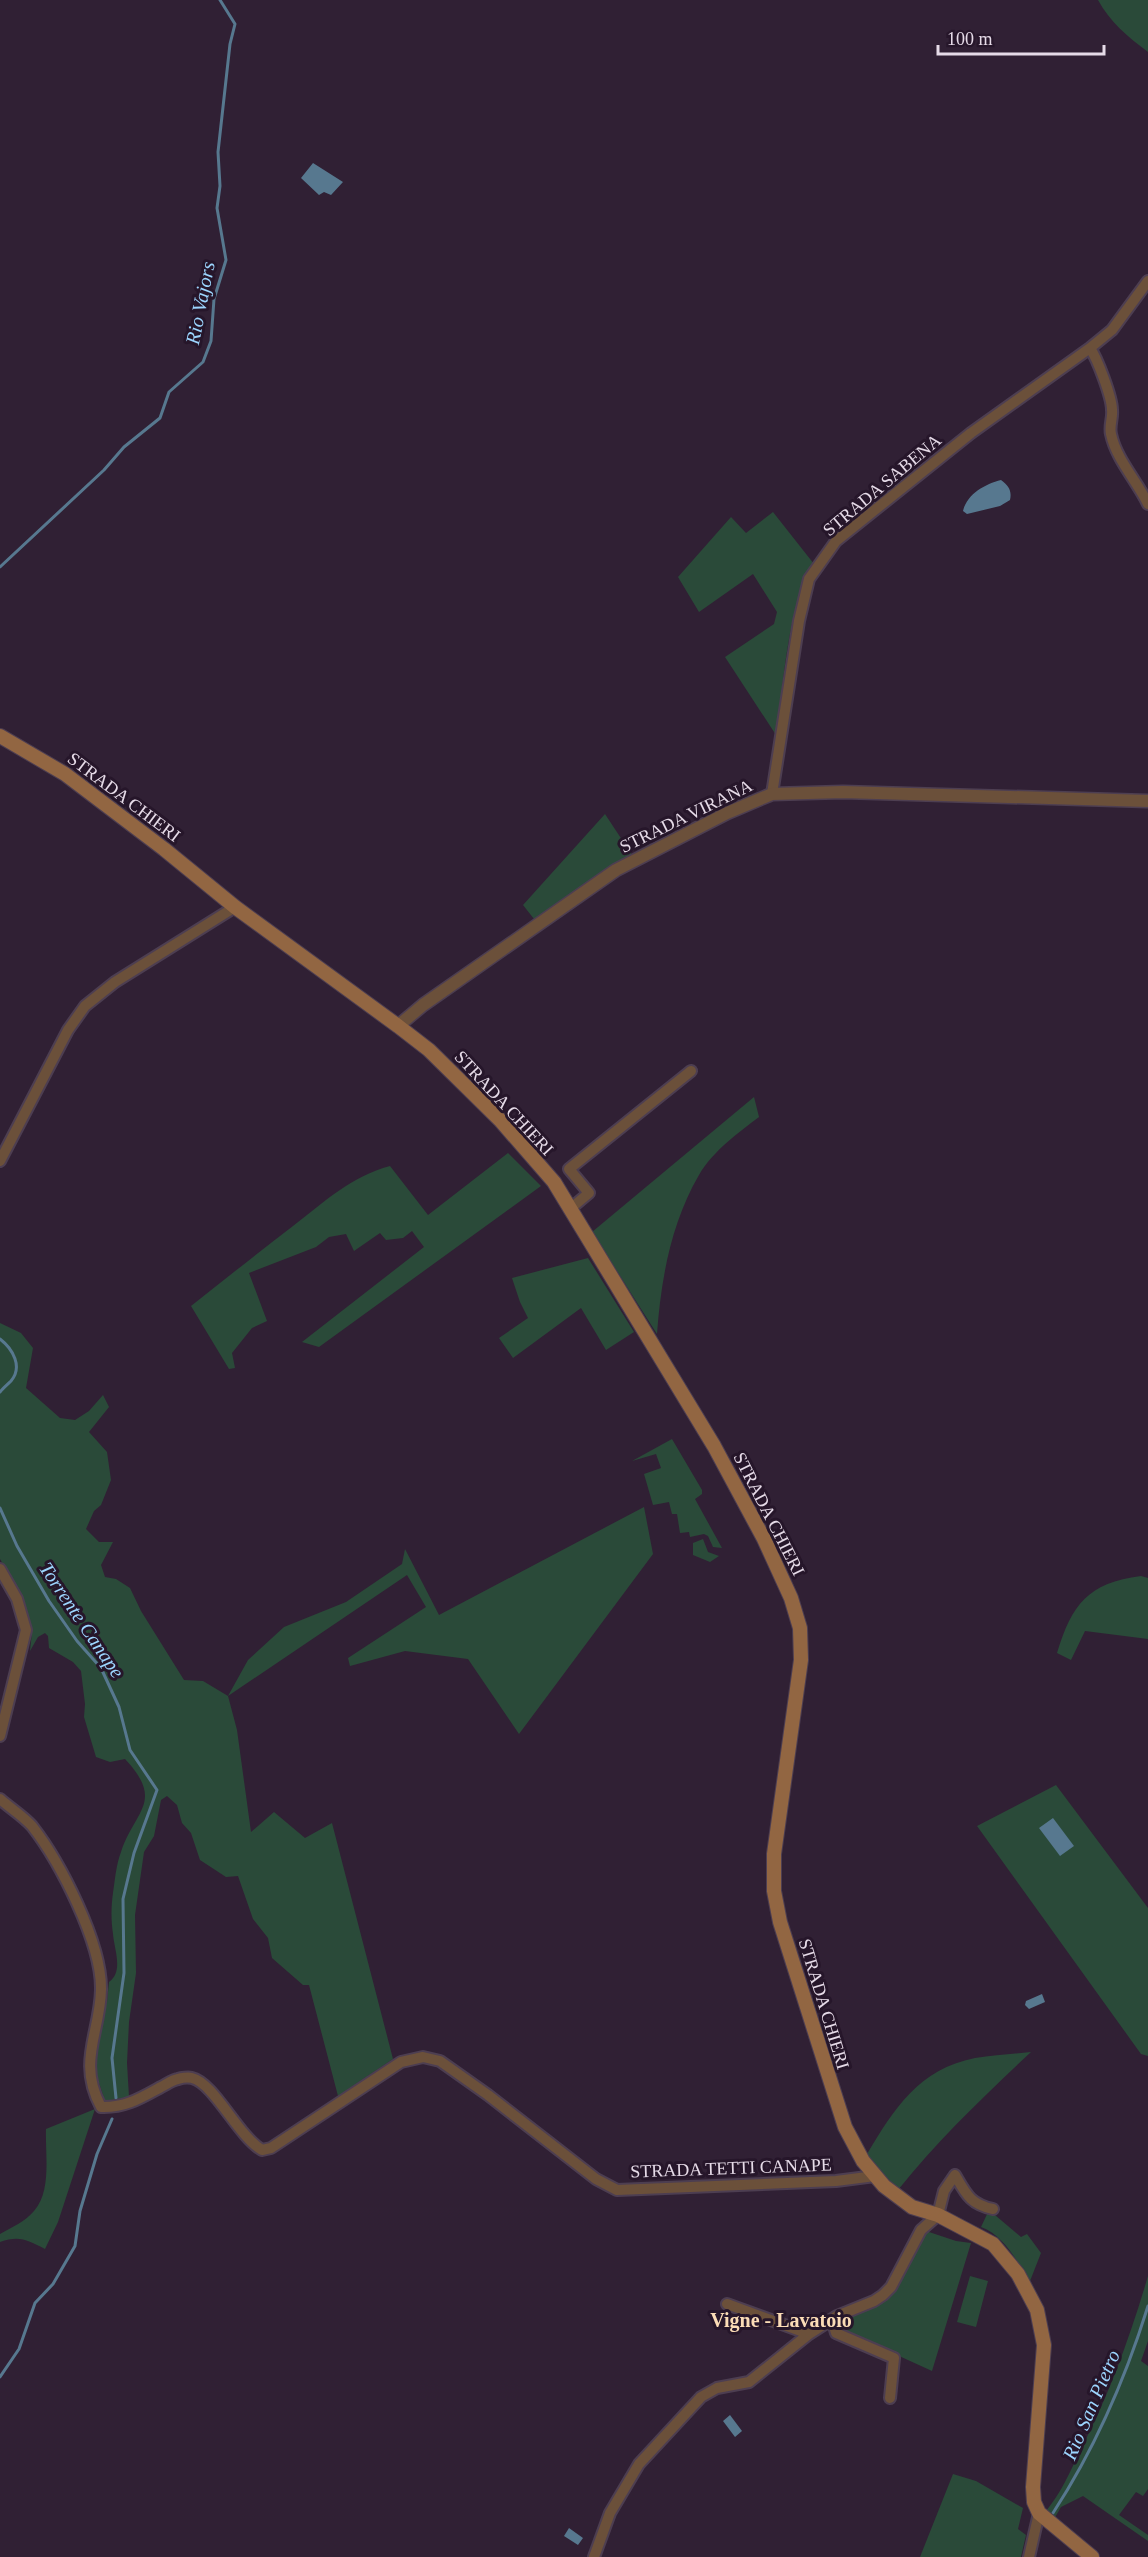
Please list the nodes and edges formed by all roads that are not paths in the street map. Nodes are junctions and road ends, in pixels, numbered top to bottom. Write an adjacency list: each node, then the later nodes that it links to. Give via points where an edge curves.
1 (1148, 281): 2 (street, STRADA SABENA, via 1112,330)
2 (1090, 348): 3 (street, via 1110,399 1111,436); 5 (street, STRADA SABENA, via 971,433 836,541 809,579)
3 (1148, 504)
4 (0, 736): 7 (main road, STRADA CHIERI, via 65,774)
5 (772, 794): 6 (street, STRADA VIRANA, via 843,792); 8 (street, STRADA VIRANA, via 616,870)
6 (1148, 801)
7 (234, 907): 8 (main road, STRADA CHIERI); 10 (street, via 115,982 85,1006 68,1030)
8 (398, 1026): 11 (main road, STRADA CHIERI, via 429,1050 500,1120 554,1182)
9 (691, 1071): 11 (street, via 569,1169 589,1193)
10 (0, 1161)
11 (570, 1209): 15 (main road, STRADA CHIERI, via 714,1446 764,1539 797,1612 801,1660 774,1854 774,1891 780,1922 845,2127)
12 (0, 1569): 13 (street, via 17,1599 26,1630)
13 (0, 1736)
14 (0, 1800): 15 (street, STRADA TETTI CANAPE, via 30,1824 57,1862 97,1957 101,1990 91,2044 92,2091 101,2106 115,2108 135,2102 175,2079 192,2078 208,2088 243,2134 262,2150 271,2148 401,2062 423,2057 440,2061 596,2179 617,2190)
15 (875, 2176): 17 (main road, STRADA CHIERI, via 912,2207)
16 (993, 2209): 17 (street, via 978,2206 955,2175 944,2191)
17 (938, 2216): 19 (street, via 921,2230 891,2287 874,2301); 22 (main road, STRADA CHIERI, via 993,2244 1018,2274 1037,2310 1044,2345 1033,2487)
18 (727, 2304): 20 (street)
19 (832, 2319): 20 (street); 21 (street, via 836,2333 894,2358)
20 (809, 2334): 23 (street, via 749,2382 717,2388 701,2397 639,2464 610,2513)
21 (890, 2398)
22 (1039, 2513): 24 (street, STRADA CHIERI); 25 (main road)
23 (594, 2557)
24 (1029, 2557)
25 (1092, 2557)

